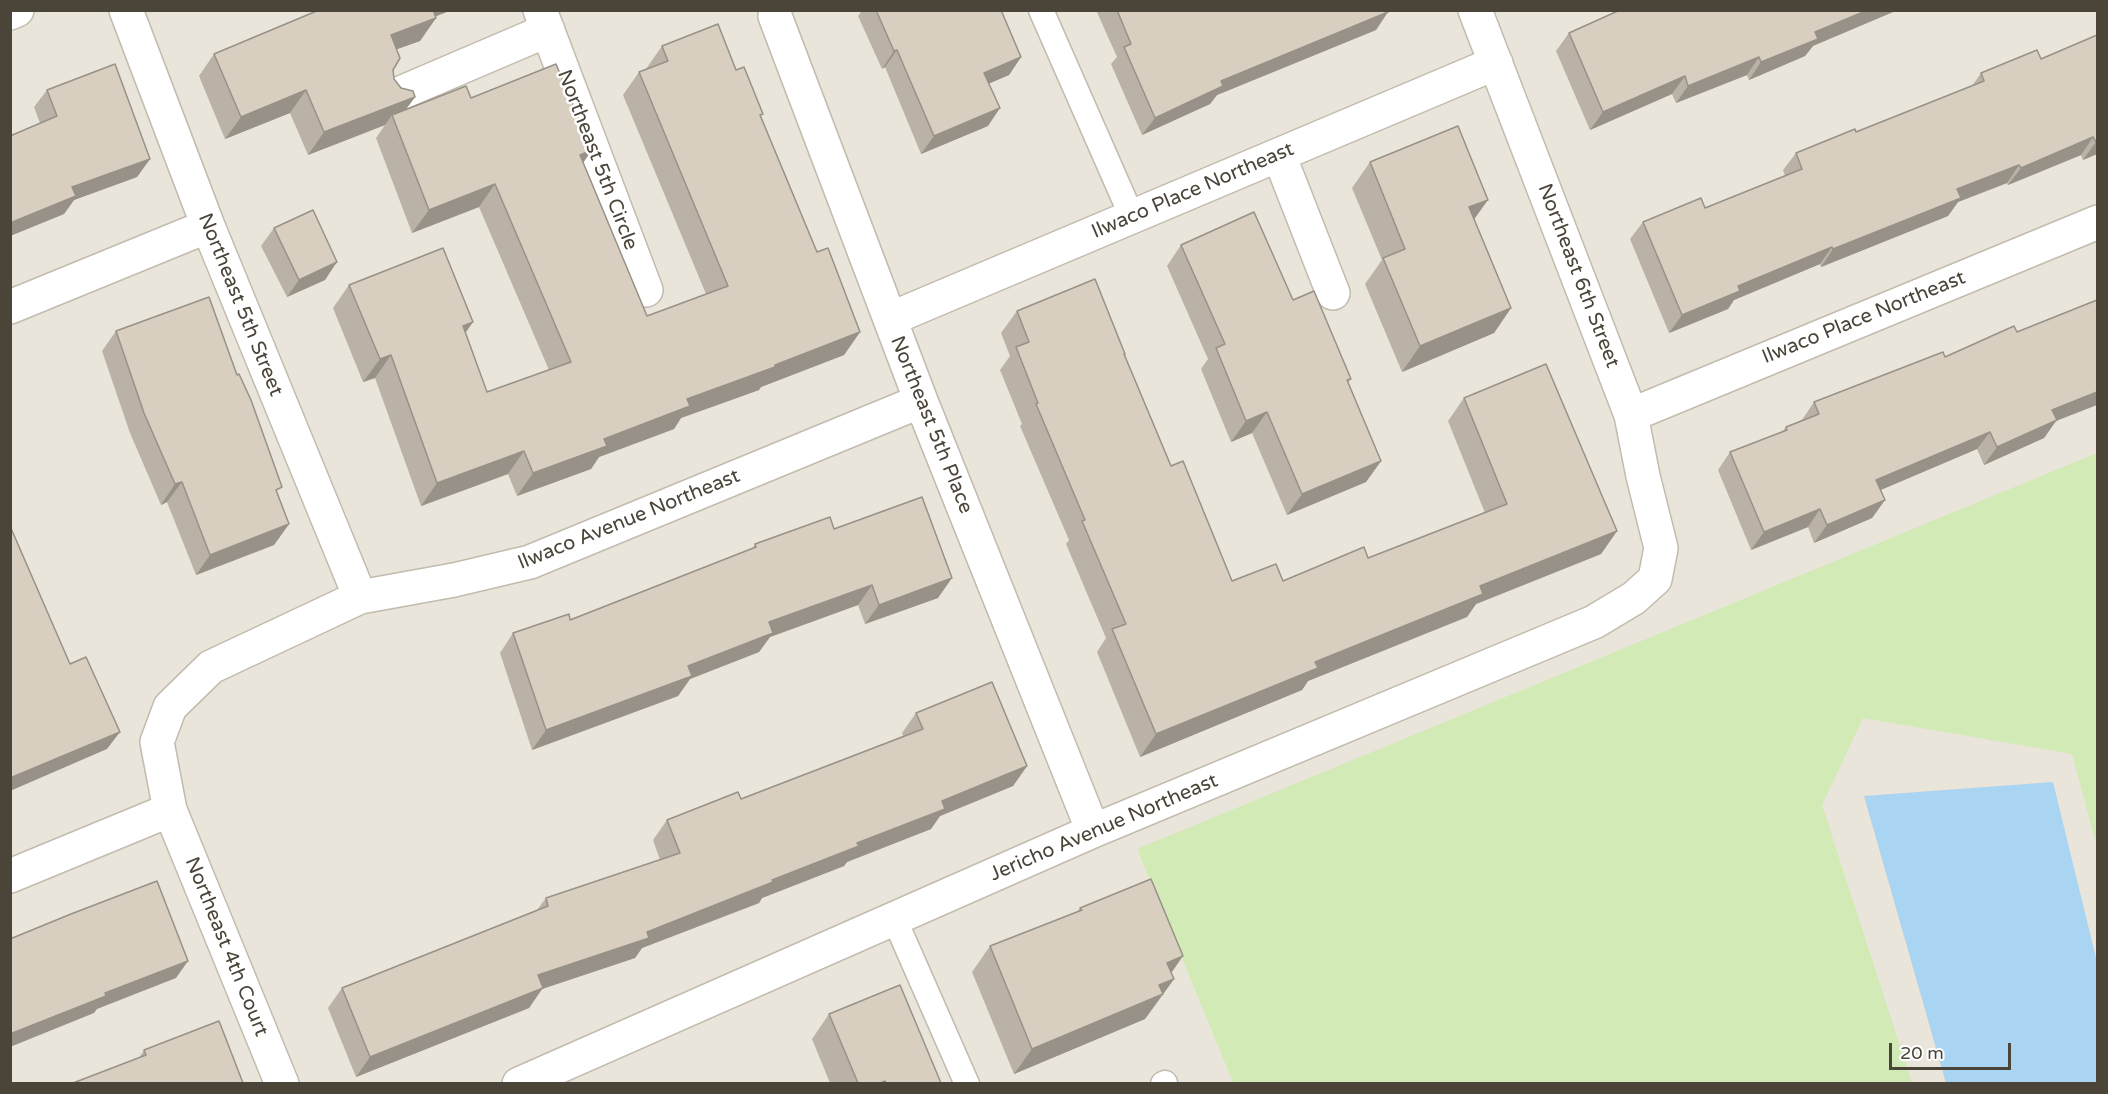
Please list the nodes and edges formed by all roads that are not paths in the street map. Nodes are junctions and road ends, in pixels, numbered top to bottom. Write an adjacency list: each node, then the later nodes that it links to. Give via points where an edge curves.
1 (17, 10): 5 (street)
2 (126, 10): 13 (street, Northeast 5th Street)
3 (1041, 10): 11 (lane)
4 (1475, 10): 8 (street, Northeast 6th Street)
5 (10, 13)
6 (775, 16): 17 (street, Northeast 5th Place)
7 (544, 20): 9 (street, Northeast 5th Circle); 14 (street, Northeast 5th Circle)
8 (1496, 63): 10 (street, Ilwaco Place Northeast); 19 (street, Northeast 6th Street)
9 (396, 95)
10 (1279, 155): 11 (street, Ilwaco Place Northeast); 15 (street)
11 (1131, 217): 17 (street, Ilwaco Place Northeast)
12 (2097, 222): 19 (street, Ilwaco Place Northeast)
13 (208, 226): 16 (street); 21 (street, Northeast 5th Street)
14 (646, 290)
15 (1333, 293)
16 (10, 307)
17 (890, 319): 18 (street, Northeast 5th Place)
18 (921, 401): 21 (street, Ilwaco Avenue Northeast, via 530,562); 23 (street, Northeast 5th Place)
19 (1631, 414): 20 (street, Northeast 6th Street)
20 (1661, 548): 23 (street, Jericho Avenue Northeast, via 1655,579 1634,598 1594,622)
21 (360, 597): 22 (street, Ilwaco Avenue Northeast, via 211,667 170,707 157,742)
22 (170, 810): 24 (street); 26 (street, Northeast 4th Court)
23 (1093, 831): 25 (street, Jericho Avenue Northeast)
24 (10, 876)
25 (894, 918): 27 (street, Jericho Avenue Northeast); 28 (lane)
26 (282, 1083)
27 (519, 1083)
28 (967, 1083)

